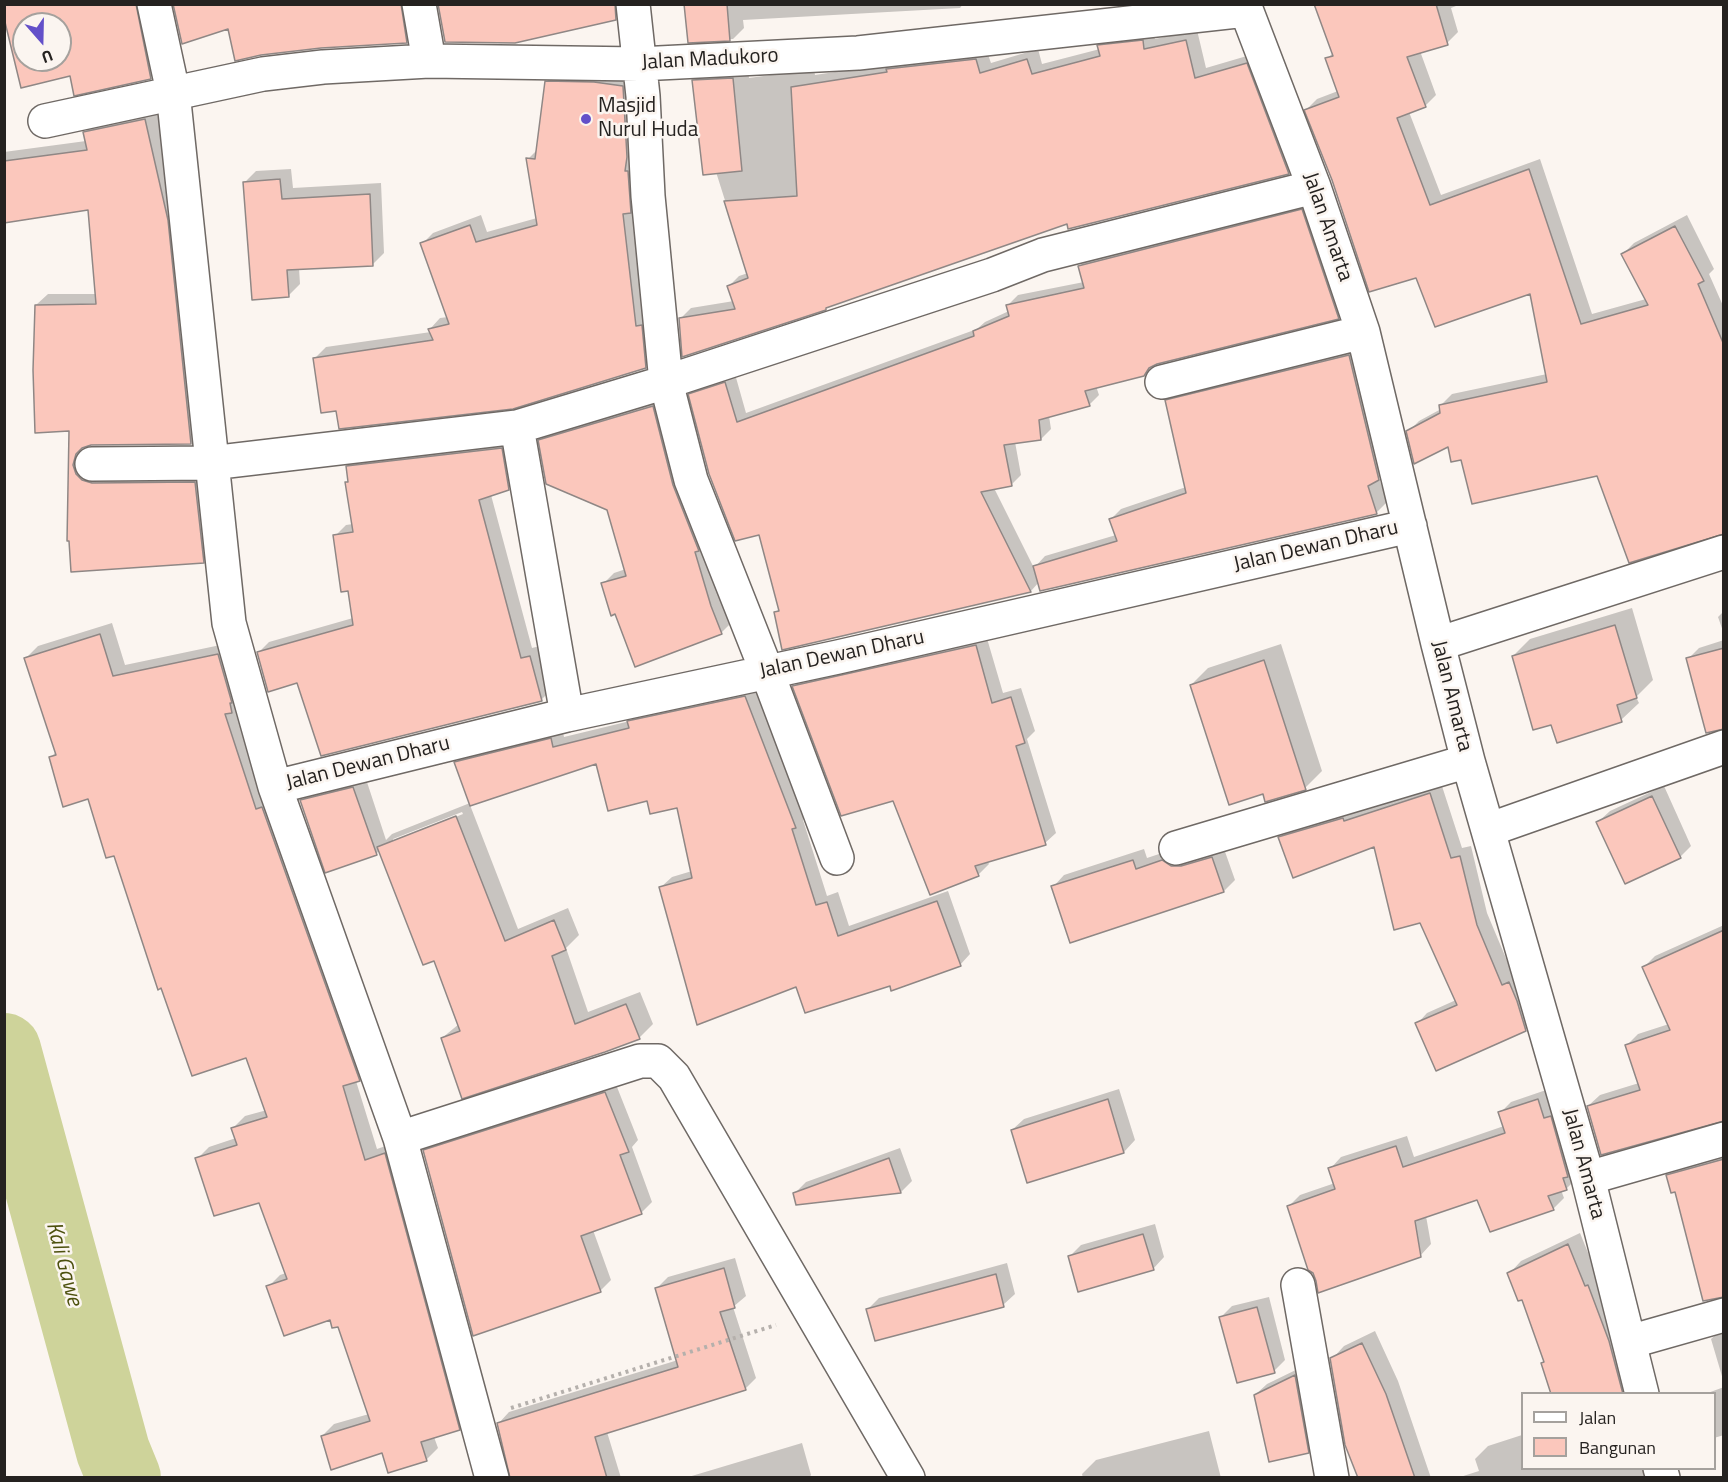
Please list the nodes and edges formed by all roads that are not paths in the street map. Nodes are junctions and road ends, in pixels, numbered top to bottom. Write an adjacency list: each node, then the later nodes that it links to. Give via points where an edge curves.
1 (154, 4): 7 (street)
2 (419, 4): 5 (street)
3 (633, 4): 6 (street)
4 (1245, 8): 6 (street, Jalan Madukoro, via 858,53); 9 (street, Jalan Amarta)
5 (429, 61): 6 (street, Jalan Madukoro); 7 (street, Jalan Madukoro, via 262,74)
6 (639, 64): 12 (street)
7 (173, 92): 8 (street, Jalan Madukoro); 14 (street)
8 (45, 121)
9 (1314, 187): 10 (street, Jalan Amarta); 12 (street, via 1043,255)
10 (1363, 332): 11 (street); 16 (street, Jalan Amarta)
11 (1162, 381)
12 (666, 382): 13 (street); 19 (street, via 691,480)
13 (517, 427): 14 (street); 20 (street)
14 (211, 463): 15 (street); 23 (street, via 229,623)
15 (92, 464)
16 (1410, 526): 18 (street, Jalan Amarta); 19 (street, Jalan Dewan Dharu)
17 (1724, 552): 18 (street)
18 (1438, 644): 22 (street, Jalan Amarta)
19 (767, 672): 20 (street, Jalan Dewan Dharu); 26 (street)
20 (567, 715): 23 (street, Jalan Dewan Dharu)
21 (1724, 747): 24 (street)
22 (1468, 761): 24 (street, Jalan Amarta); 25 (street)
23 (275, 787): 27 (street)
24 (1488, 830): 29 (street, Jalan Amarta)
25 (1176, 848)
26 (837, 858)
27 (400, 1138): 34 (street); 35 (street, via 640,1061 658,1061 674,1077)
28 (1724, 1139): 29 (street)
29 (1588, 1178): 32 (street, Jalan Amarta)
30 (1298, 1285): 36 (street)
31 (1724, 1315): 32 (street)
32 (1629, 1342): 33 (street, Jalan Amarta)
33 (1642, 1392)
34 (492, 1478)
35 (908, 1478)
36 (1332, 1478)

